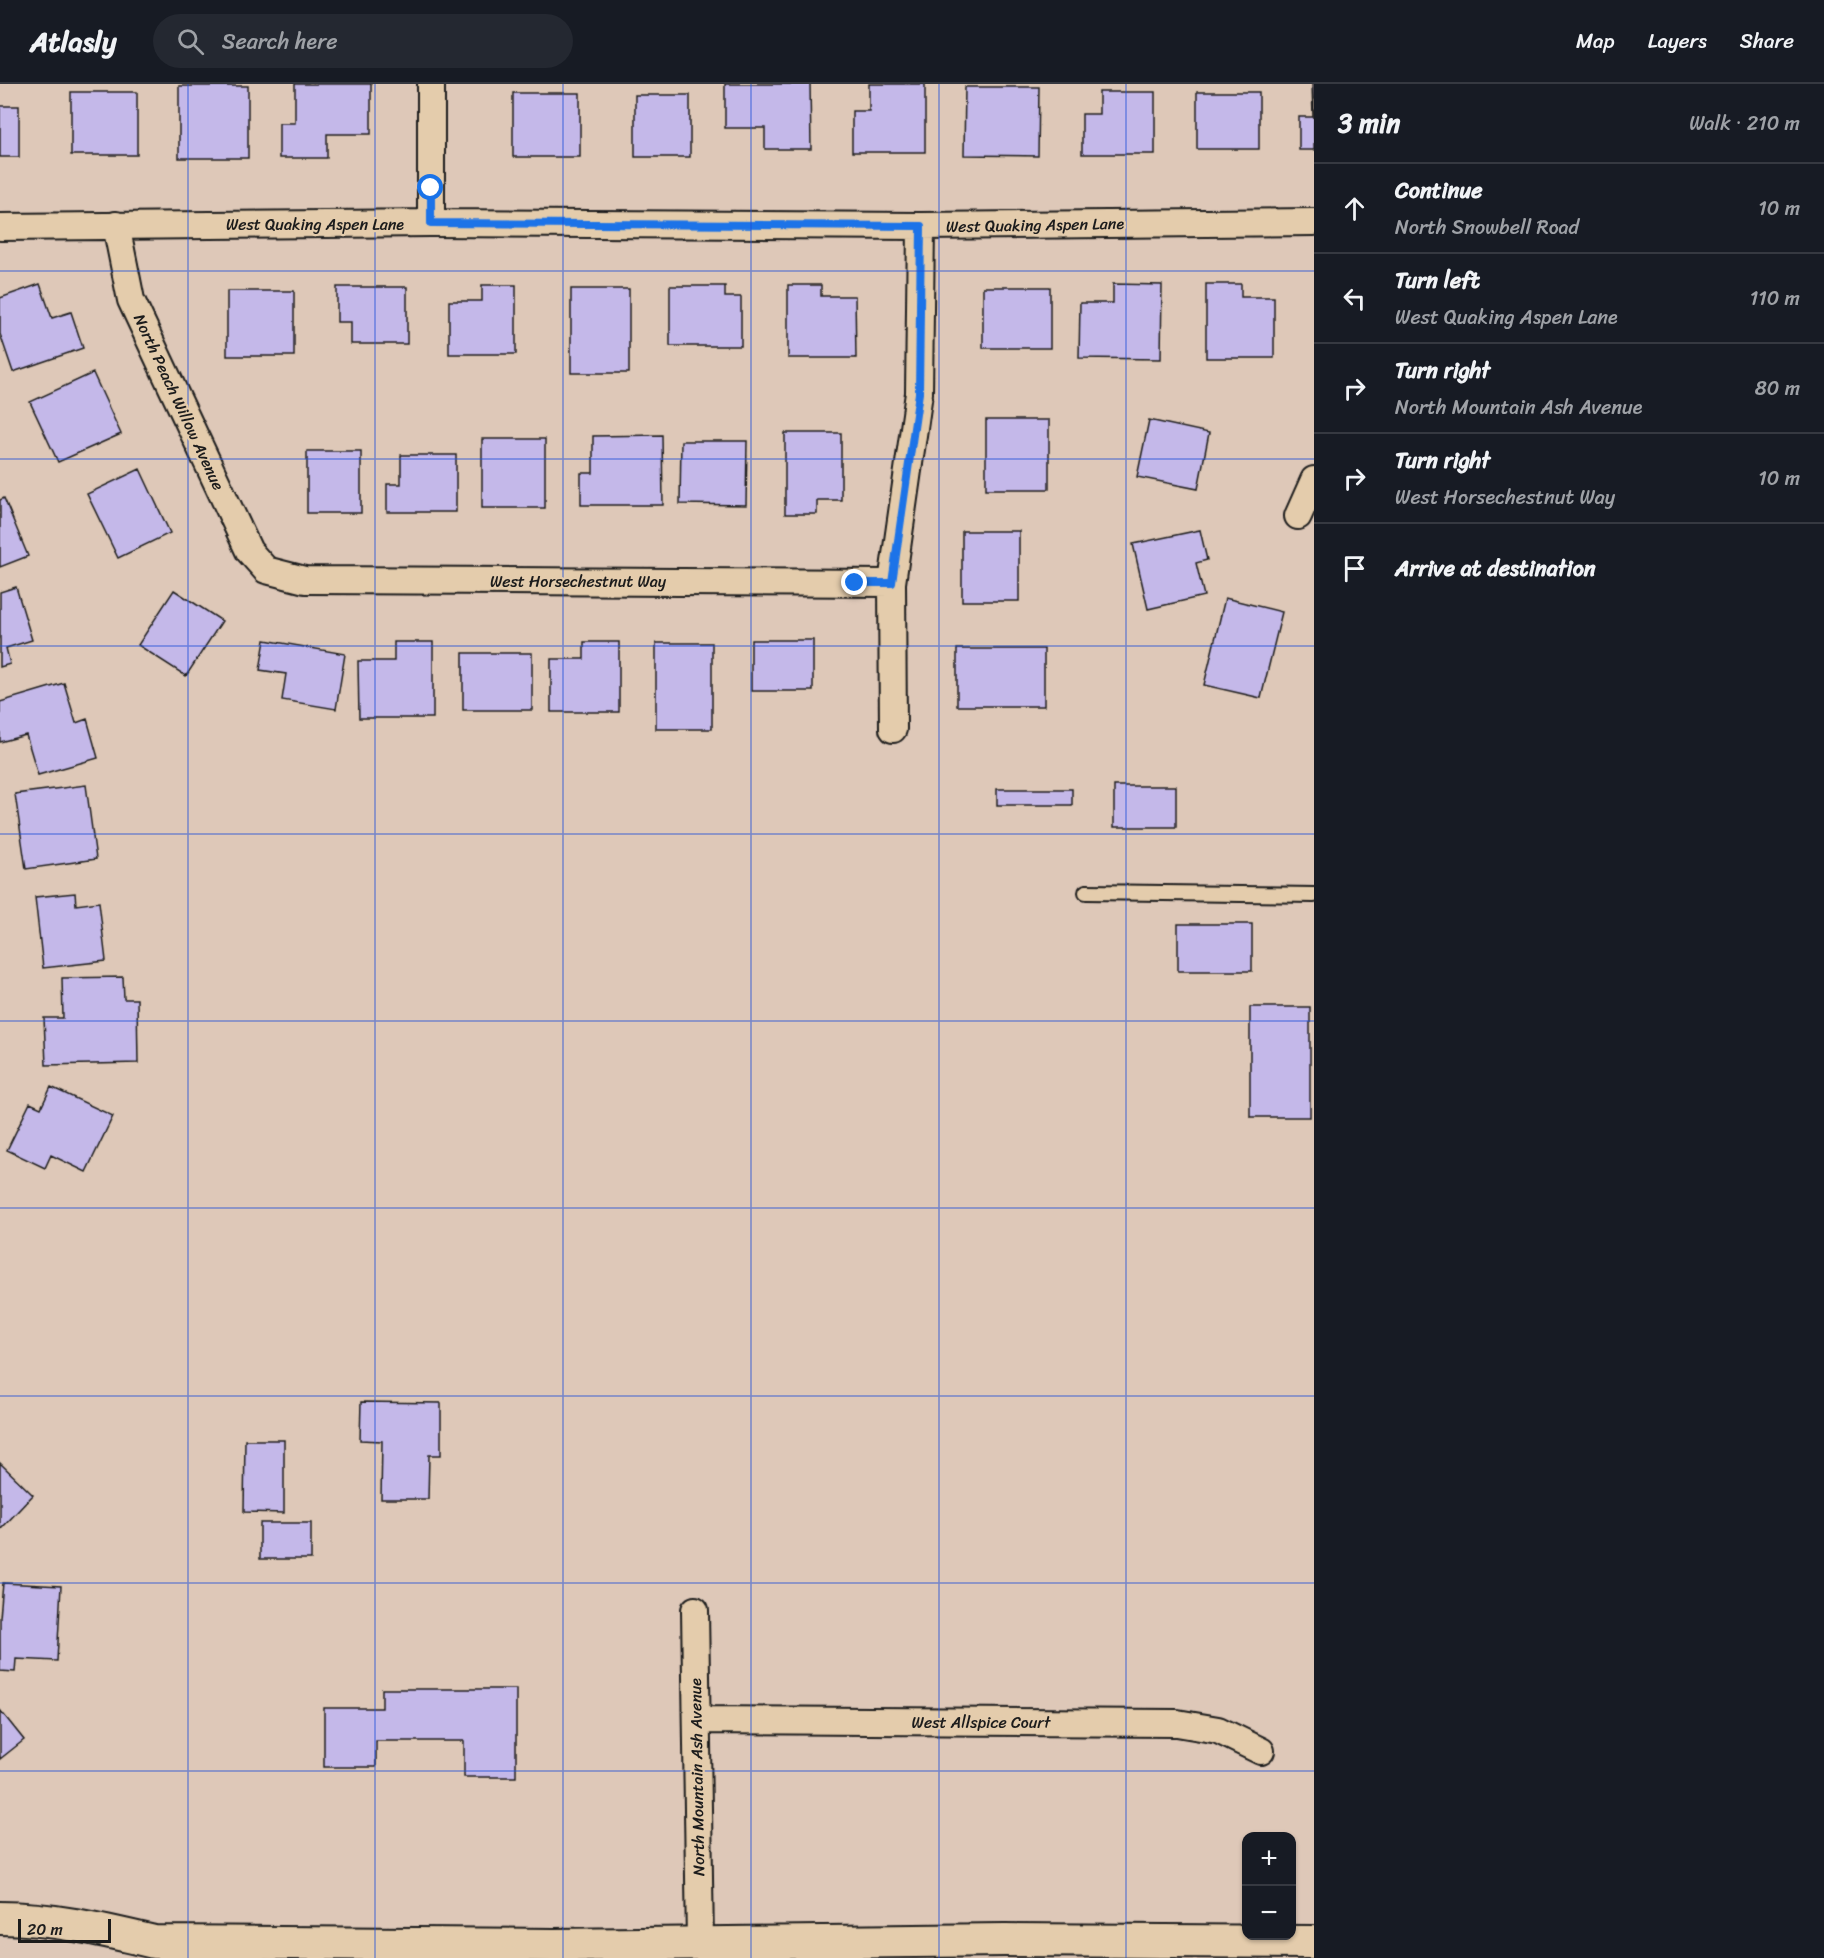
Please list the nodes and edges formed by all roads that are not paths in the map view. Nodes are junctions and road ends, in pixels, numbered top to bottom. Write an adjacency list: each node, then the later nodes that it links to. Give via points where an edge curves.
1 (431, 84): 3 (street)
2 (1314, 222): 5 (street, West Quaking Aspen Lane)
3 (431, 223): 4 (street, West Quaking Aspen Lane); 5 (street, West Quaking Aspen Lane)
4 (116, 225): 6 (street, West Quaking Aspen Lane); 9 (street, North Peach Willow Avenue, via 131,300 249,551)
5 (921, 226): 10 (street, via 919,393)
6 (0, 227)
7 (1314, 480): 8 (street)
8 (1298, 516)
9 (266, 570): 10 (street, West Horsechestnut Way, via 305,580)
10 (892, 583): 11 (street)
11 (894, 729)
12 (1086, 892): 13 (lane)
13 (1314, 895)
14 (695, 1610): 15 (street, North Mountain Ash Avenue)
15 (697, 1720): 16 (street, West Allspice Court, via 1177,1723 1218,1730); 19 (street, North Mountain Ash Avenue)
16 (1261, 1751)
17 (0, 1918): 19 (street, via 93,1928 154,1942)
18 (1314, 1942): 19 (street)
19 (700, 1943)

